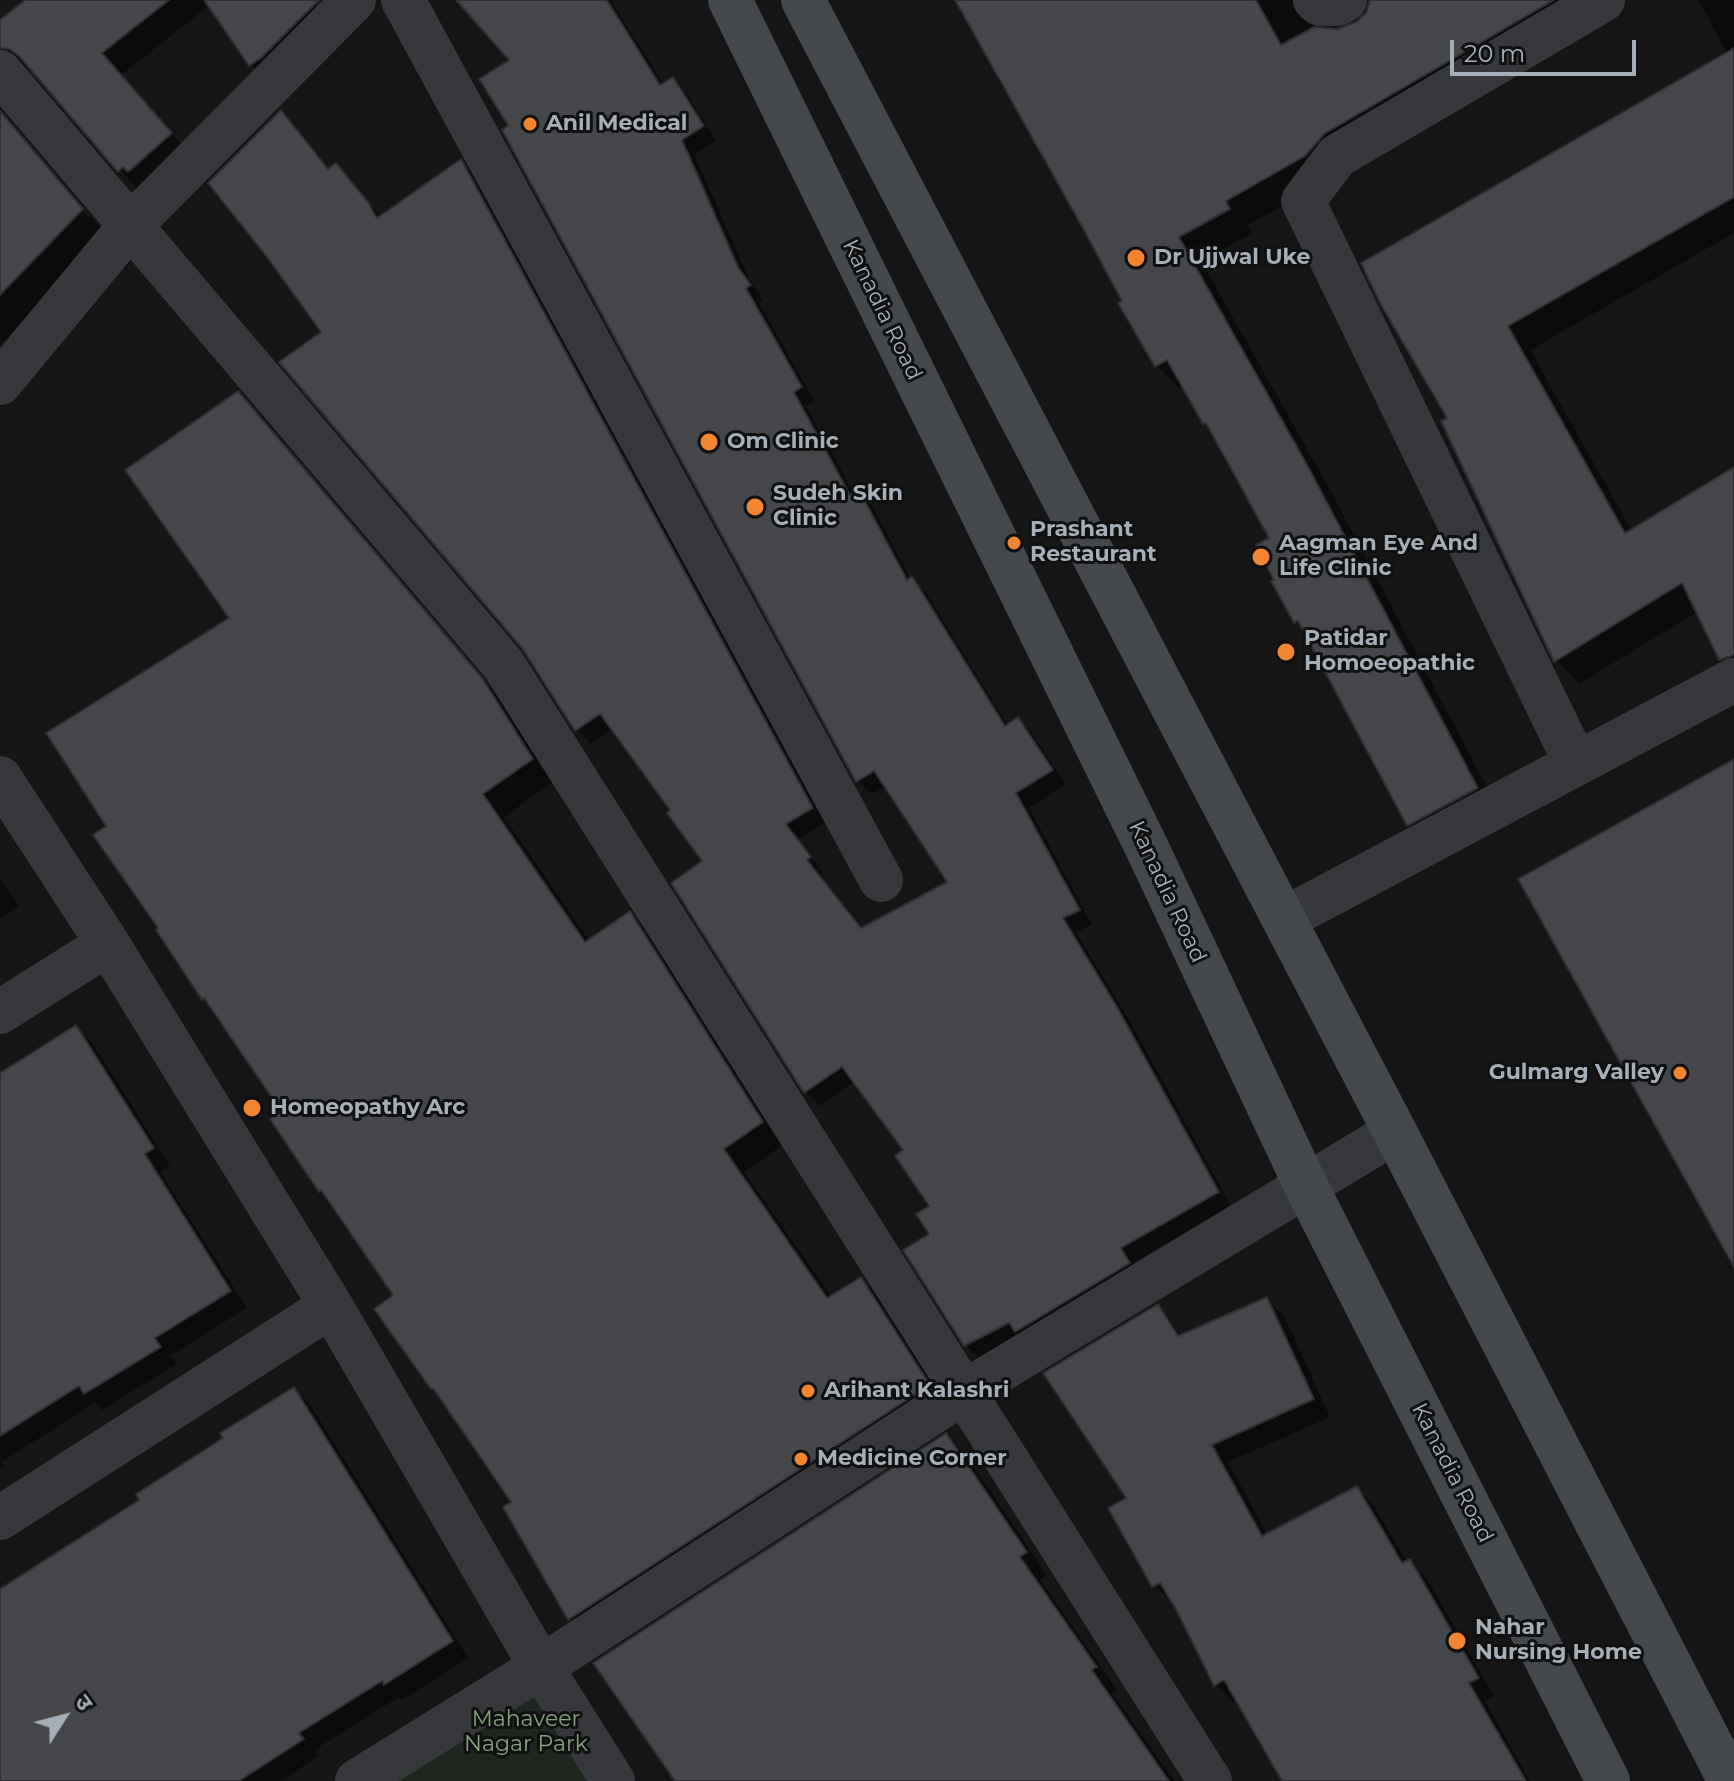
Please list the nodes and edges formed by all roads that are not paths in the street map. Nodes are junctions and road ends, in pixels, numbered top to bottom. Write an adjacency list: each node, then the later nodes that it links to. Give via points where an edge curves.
1 (354, 0): 9 (street)
2 (403, 0): 14 (street)
3 (730, 0): 19 (main road, Kanadia Road, via 1140,834)
4 (803, 0): 15 (main road)
5 (1315, 0): 6 (street)
6 (1345, 0)
7 (1603, 0): 12 (street, via 1337,156 1303,201)
8 (0, 72): 9 (street)
9 (129, 227): 10 (street); 21 (street, via 503,664)
10 (0, 383)
11 (1734, 680): 12 (street)
12 (1576, 764): 15 (street)
13 (0, 778): 16 (street)
14 (881, 880)
15 (1284, 919): 18 (main road)
16 (108, 944): 17 (street); 20 (street)
17 (0, 1012)
18 (1395, 1132): 19 (street); 28 (main road)
19 (1305, 1184): 21 (street); 27 (main road, Kanadia Road)
20 (331, 1306): 22 (street); 23 (street)
21 (964, 1392): 23 (street); 26 (street)
22 (0, 1518)
23 (541, 1667): 24 (street); 25 (street)
24 (357, 1781)
25 (613, 1781)
26 (1210, 1781)
27 (1608, 1781)
28 (1730, 1781)

